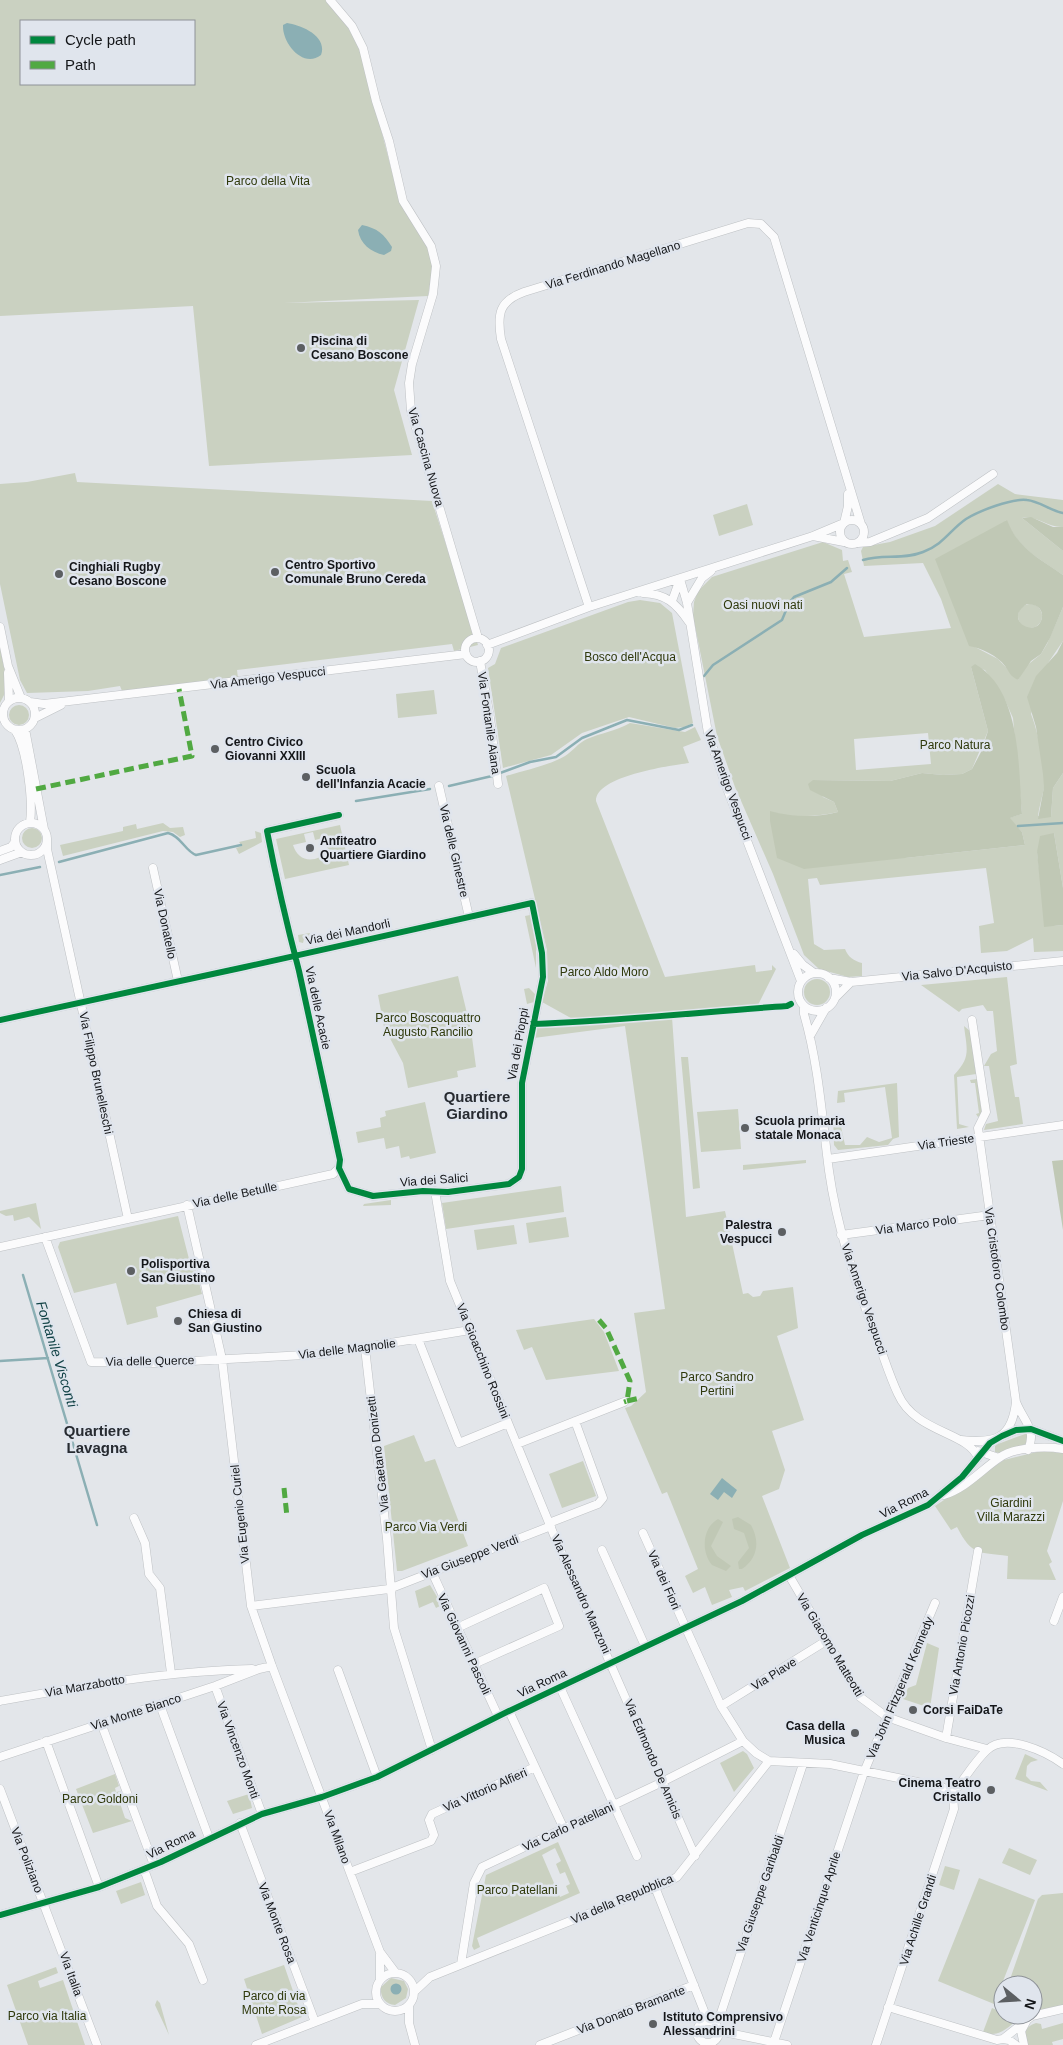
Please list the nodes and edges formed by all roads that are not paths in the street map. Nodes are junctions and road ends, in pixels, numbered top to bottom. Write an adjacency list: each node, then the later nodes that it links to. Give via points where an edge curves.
1 (330, 0): 18 (street, Via Cascina Nuova, via 352,26 363,48 390,141 403,202 431,246 436,266 436,283 412,364 409,383 411,411)
2 (993, 474): 7 (street, via 933,516)
3 (848, 487): 4 (street, Via Ferdinando Magellano); 5 (street, Via Ferdinando Magellano); 15 (street, Via Ferdinando Magellano, via 774,237 761,224 748,223 511,297 498,320 501,339)
4 (844, 523): 5 (street, via 851,520); 6 (street); 8 (street, via 839,532)
5 (862, 527): 7 (street); 9 (street, via 863,538)
6 (812, 536): 8 (street); 10 (street)
7 (882, 536): 9 (street)
8 (844, 542): 9 (street)
9 (858, 543)
10 (717, 567): 11 (street); 14 (street, via 702,578)
11 (680, 579): 12 (street); 13 (street); 14 (street, Via Amerigo Vespucci)
12 (638, 592): 13 (street, via 655,593); 15 (street)
13 (672, 601): 16 (street)
14 (687, 603): 16 (street, Via Amerigo Vespucci)
15 (589, 608): 19 (street)
16 (690, 624): 45 (street, Via Amerigo Vespucci, via 708,733)
17 (0, 627): 22 (street)
18 (478, 638): 19 (street); 20 (street, via 468,643)
19 (487, 644): 21 (street, via 487,655)
20 (466, 654): 21 (street, via 469,659); 25 (street, Via Amerigo Vespucci)
21 (480, 662): 30 (street, Via Fontanile Aiana)
22 (8, 666): 23 (street); 24 (street)
23 (21, 698): 24 (street); 26 (street)
24 (9, 701): 29 (street, via 3,709 3,718 7,726)
25 (70, 701): 26 (street, Via Amerigo Vespucci); 27 (street, Via Amerigo Vespucci)
26 (30, 702): 27 (street)
27 (34, 718): 28 (street)
28 (25, 729): 29 (street); 34 (street)
29 (15, 730): 33 (street, via 22,746 32,803)
30 (498, 784)
31 (439, 786): 44 (street, Via delle Ginestre)
32 (339, 815): 46 (street, Via delle Acacie, via 267,831)
33 (30, 822): 34 (street); 36 (street, via 18,829)
34 (44, 829): 35 (street)
35 (47, 838): 39 (street, via 44,848); 42 (street, Via Filippo Brunelleschi)
36 (15, 842): 37 (street); 38 (street)
37 (0, 851)
38 (22, 852): 39 (street); 40 (street)
39 (35, 854): 42 (street)
40 (0, 860)
41 (153, 868): 50 (street, Via Donatello)
42 (51, 869): 54 (street, Via Filippo Brunelleschi)
43 (532, 903): 44 (street, Via dei Mandorli); 64 (street, Via dei Pioppi, via 542,953 543,977 522,1083 522,1169 519,1177)
44 (469, 917): 46 (street, Via dei Mandorli)
45 (787, 941): 48 (street, Via Amerigo Vespucci, via 803,965); 51 (street, Via Amerigo Vespucci)
46 (295, 956): 50 (street, Via dei Mandorli); 63 (street, Via delle Acacie, via 340,1160)
47 (1063, 961): 52 (street, Via Salvo D'Acquisto)
48 (814, 973): 49 (street, Via Amerigo Vespucci); 51 (street)
49 (829, 978): 52 (street, Via Salvo D'Acquisto); 53 (street, via 835,990)
50 (178, 981): 54 (street, Via dei Mandorli)
51 (802, 981): 55 (street, Via Amerigo Vespucci, via 798,994)
52 (851, 982): 53 (street)
53 (834, 999): 56 (street)
54 (81, 1003): 57 (street, Via dei Mandorli); 69 (street, Via Filippo Brunelleschi)
55 (804, 1006): 56 (street, via 815,1011); 59 (street, Via Amerigo Vespucci)
56 (826, 1008): 59 (street)
57 (0, 1020)
58 (972, 1020): 61 (street, Via Cristoforo Colombo, via 986,1112 978,1128)
59 (810, 1036): 62 (street, Via Amerigo Vespucci)
60 (1063, 1125): 61 (street, Via Trieste)
61 (980, 1137): 62 (street, Via Trieste); 68 (street, Via Cristoforo Colombo)
62 (828, 1159): 70 (street, Via Amerigo Vespucci)
63 (339, 1168): 66 (street, Via delle Acacie, via 349,1189); 67 (street, Via delle Betulle, via 333,1174)
64 (509, 1184): 65 (street, Via dei Salici)
65 (435, 1191): 66 (street, Via dei Salici); 73 (street, Via Gioacchino Rossini, via 450,1281)
66 (361, 1194)
67 (187, 1205): 69 (street, Via delle Betulle); 76 (street, Via Eugenio Curiel)
68 (990, 1215): 70 (street, Via Marco Polo); 78 (street, Via Cristoforo Colombo)
69 (128, 1219): 71 (street, Via delle Betulle)
70 (842, 1235): 83 (street, Via Amerigo Vespucci, via 867,1312 904,1405 911,1415)
71 (45, 1237): 72 (street, Via delle Betulle); 76 (street, Via delle Querce, via 92,1362)
72 (0, 1247)
73 (470, 1330): 74 (street, Via delle Magnolie); 80 (street, Via Gioacchino Rossini)
74 (418, 1339): 75 (street, Via delle Magnolie); 80 (street, via 458,1443)
75 (365, 1348): 76 (street, Via delle Magnolie, via 323,1354); 98 (street, Via Gaetano Donizetti)
76 (222, 1359): 101 (street, Via Eugenio Curiel)
77 (624, 1402): 79 (street)
78 (1016, 1402): 81 (street); 82 (street, via 1014,1420)
79 (575, 1421): 85 (street); 92 (street, Via Giuseppe Verdi, via 603,1498 598,1504)
80 (508, 1423): 85 (street, Via Gioacchino Rossini)
81 (1031, 1429): 82 (street, Via Roma, via 1016,1430); 84 (street); 87 (street, via 1032,1440)
82 (1002, 1436): 83 (street, Via Amerigo Vespucci, via 986,1440); 88 (street, Via Roma, via 990,1443)
83 (959, 1440): 88 (street, Via Amerigo Vespucci)
84 (1063, 1441)
85 (517, 1444): 92 (street, Via Gioacchino Rossini)
86 (1063, 1449): 87 (street, Via Roma)
87 (1028, 1450): 89 (street, Via Roma)
88 (980, 1455): 89 (street, Via Amerigo Vespucci); 90 (street, Via Roma)
89 (999, 1458): 90 (street, Via Roma, via 955,1491)
90 (942, 1495): 97 (street, Via Roma, via 928,1505 829,1553)
91 (134, 1518): 112 (street, via 145,1543 148,1574 160,1588)
92 (550, 1524): 96 (street, Via Giuseppe Verdi); 107 (street, Via Alessandro Manzoni)
93 (643, 1533): 104 (street, Via dei Fiori)
94 (602, 1550): 106 (street)
95 (978, 1551): 122 (street, Via Antonio Picozzi)
96 (432, 1572): 98 (street, Via Giuseppe Verdi); 103 (street, Via Giovanni Pascoli)
97 (790, 1577): 104 (street, Via Roma); 105 (street, Via Giacomo Matteotti)
98 (390, 1589): 101 (street, Via Giuseppe Verdi); 126 (street, Via Gaetano Donizetti, via 394,1628)
99 (1063, 1597): 102 (street)
100 (936, 1603): 120 (street, Via John Fitzgerald Kennedy)
101 (251, 1606): 109 (street, Via Eugenio Curiel)
102 (1054, 1621)
103 (457, 1628): 108 (street, Via Giovanni Pascoli); 108 (street, via 544,1588 559,1626)
104 (685, 1628): 106 (street, Via Roma); 117 (street, Via dei Fiori)
105 (826, 1641): 117 (street, Via Piave); 120 (street, Via Giacomo Matteotti, via 860,1697)
106 (646, 1646): 107 (street, Via Roma)
107 (612, 1662): 114 (street, Via Roma); 134 (street, Via Edmondo De Amicis)
108 (474, 1664): 119 (street, Via Giovanni Pascoli)
109 (272, 1666): 110 (street, Via Monte Bianco); 137 (street, Via Milano)
110 (259, 1668): 112 (street, Via Marzabotto); 113 (street, Via Monte Bianco)
111 (338, 1670): 133 (street)
112 (171, 1673): 115 (street, Via Marzabotto)
113 (215, 1686): 116 (street, Via Monte Bianco); 139 (street, Via Vincenzo Monti)
114 (560, 1686): 118 (street, Via Roma); 138 (street)
115 (0, 1701)
116 (160, 1705): 121 (street, Via Monte Bianco); 142 (street)
117 (721, 1706): 123 (street, Via dei Fiori)
118 (508, 1711): 119 (street, Via Roma); 131 (street)
119 (498, 1716): 126 (street, Via Roma)
120 (887, 1717): 122 (street, Via Giacomo Matteotti); 132 (street, Via John Fitzgerald Kennedy)
121 (101, 1723): 124 (street, Via Monte Bianco); 145 (street)
122 (946, 1738): 125 (street, Via Giacomo Matteotti)
123 (743, 1740): 128 (street, Via dei Fiori); 134 (street, Via Carlo Patellani)
124 (46, 1742): 127 (street, Via Monte Bianco); 148 (street)
125 (987, 1749): 130 (street, via 998,1744 1011,1744 1040,1751); 136 (street)
126 (432, 1750): 133 (street, Via Roma)
127 (0, 1757)
128 (769, 1761): 129 (street); 144 (street, Via della Repubblica)
129 (803, 1764): 132 (street, via 830,1764); 170 (street, Via Giuseppe Garibaldi, via 720,2016)
130 (1063, 1764)
131 (535, 1767): 141 (street); 147 (street, Via Vittorio Alfieri, via 432,1814 429,1820 434,1835 431,1841)
132 (864, 1772): 136 (street, via 942,1787); 176 (street, Via Venticinque Aprile)
133 (377, 1777): 137 (street, Via Roma)
134 (662, 1783): 138 (street, Via Carlo Patellani); 144 (street, Via Edmondo De Amicis)
135 (0, 1789): 150 (street, Via Poliziano)
136 (953, 1793): 165 (street, Via Achille Grandi, via 954,1809)
137 (322, 1797): 139 (street, Via Roma); 147 (street, Via Milano)
138 (614, 1805): 141 (street, Via Carlo Patellani); 143 (street)
139 (262, 1814): 140 (street, Via Roma)
140 (240, 1824): 142 (street, Via Roma); 169 (street, Via Monte Rosa)
141 (564, 1829): 153 (street, Via Carlo Patellani, via 493,1861 479,1871 474,1882)
142 (209, 1838): 145 (street, Via Roma)
143 (637, 1856)
144 (695, 1856): 149 (street, Via della Repubblica, via 676,1877)
145 (154, 1865): 146 (street, Via Roma)
146 (144, 1869): 148 (street, Via Roma); 157 (street, via 157,1906 189,1944)
147 (350, 1872): 152 (street, Via Milano)
148 (100, 1887): 150 (street, Via Roma)
149 (655, 1887): 153 (street, Via della Repubblica); 159 (street)
150 (44, 1903): 151 (street, Via Roma); 178 (street, Via Italia)
151 (0, 1915)
152 (380, 1952): 154 (street, Via Milano); 158 (street, Via Milano)
153 (461, 1964): 156 (street, Via della Repubblica)
154 (395, 1972): 155 (street); 158 (street)
155 (408, 1977): 156 (street, Via della Repubblica); 161 (street)
156 (430, 1977): 161 (street, Via della Repubblica)
157 (203, 1980)
158 (380, 1980): 160 (street)
159 (694, 1985): 170 (street); 181 (street, Via Donato Bramante)
160 (376, 1991): 162 (street); 163 (street)
161 (415, 1991): 164 (street)
162 (362, 2004): 163 (street); 169 (street)
163 (380, 2004): 167 (street)
164 (409, 2006): 167 (street); 174 (street)
165 (888, 2007): 175 (street, via 992,2040); 183 (street, Via Achille Grandi)
166 (1063, 2009): 168 (street)
167 (394, 2011): 174 (street)
168 (1043, 2015)
169 (315, 2022): 179 (street)
170 (711, 2022): 173 (street); 177 (street, via 704,2022 698,2029 700,2038)
171 (1020, 2025): 175 (street)
172 (1024, 2025): 185 (street, via 1021,2030)
173 (719, 2031): 176 (street); 177 (street, via 716,2040)
174 (411, 2033): 180 (street)
175 (1003, 2039): 184 (street)
176 (774, 2042): 182 (street)
177 (708, 2044)
178 (97, 2045)
179 (256, 2045)
180 (415, 2045)
181 (540, 2045)
182 (787, 2045)
183 (876, 2045)
184 (1016, 2045)
185 (1024, 2045)

